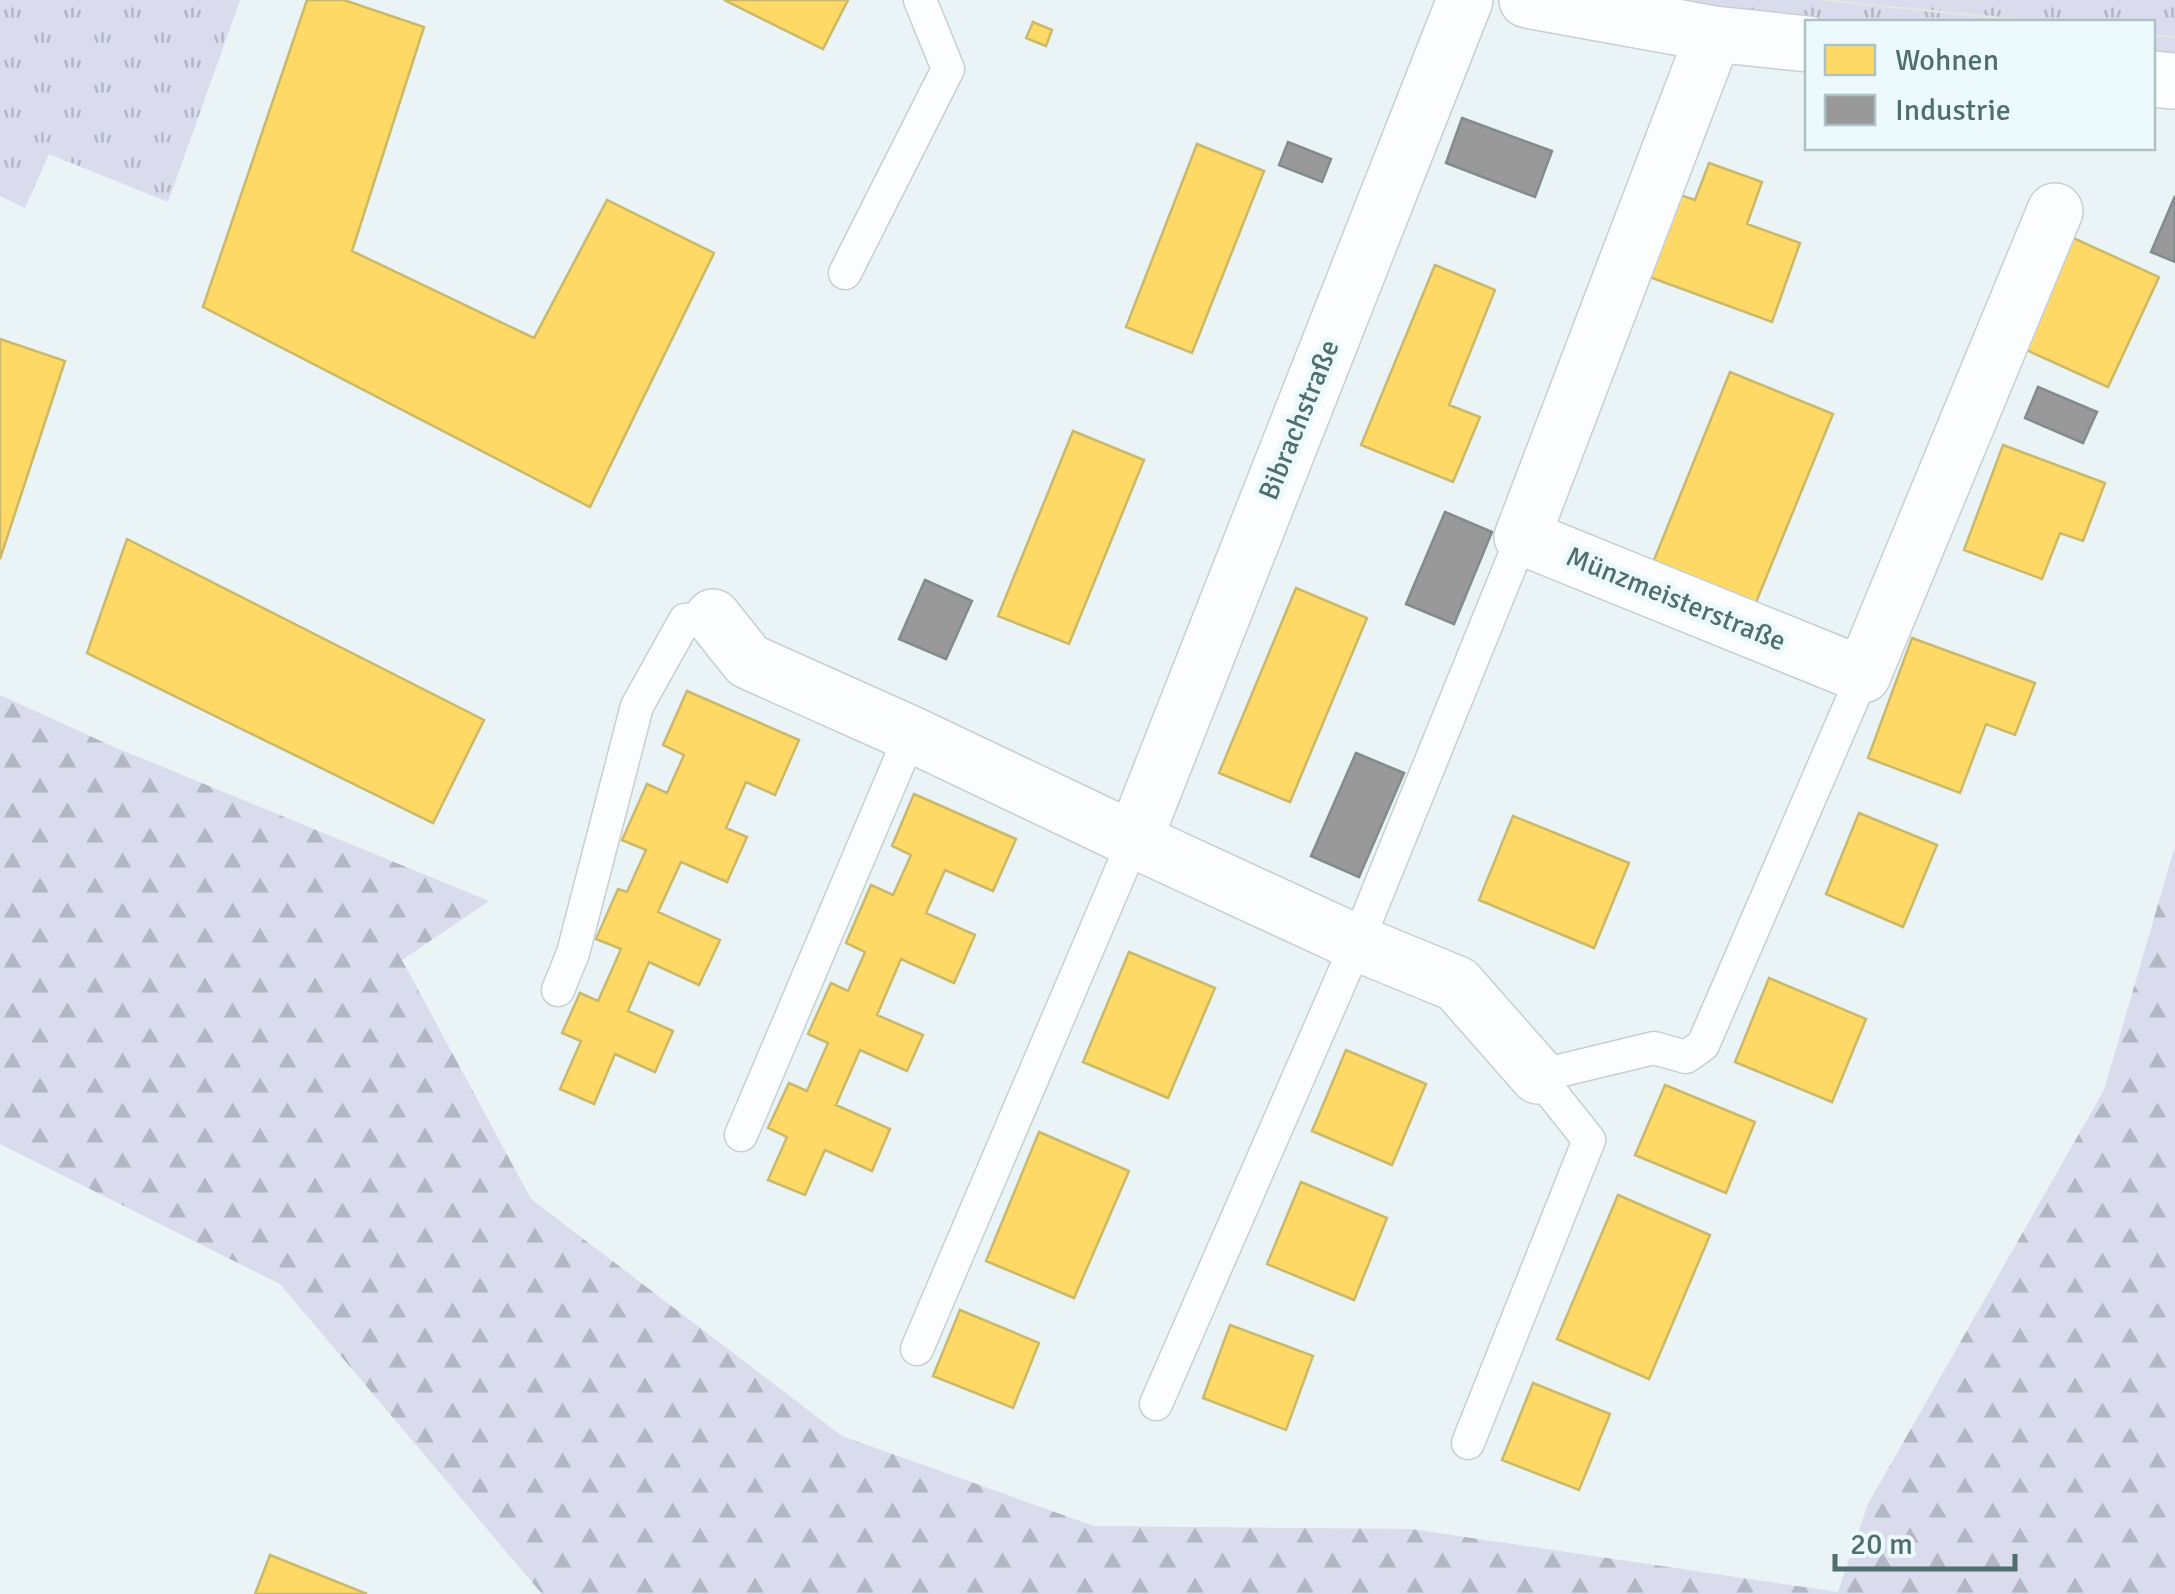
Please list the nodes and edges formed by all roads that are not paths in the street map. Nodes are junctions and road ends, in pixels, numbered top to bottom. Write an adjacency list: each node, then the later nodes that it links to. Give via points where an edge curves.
1 (920, 0): 7 (lane, via 948,69)
2 (1465, 0): 12 (street, Bibrachstraße)
3 (1526, 0): 4 (street)
4 (1714, 34): 5 (street); 8 (street)
5 (1805, 44)
6 (2055, 211): 10 (street)
7 (845, 273)
8 (1522, 537): 10 (street, Münzmeisterstraße); 13 (lane)
9 (713, 616): 11 (street, via 748,661); 14 (lane, via 685,620 637,706)
10 (1863, 674): 15 (lane, via 1702,1046 1686,1056 1654,1048)
11 (911, 734): 12 (street); 16 (lane)
12 (1134, 840): 13 (street); 17 (lane)
13 (1358, 943): 15 (street, via 1457,984); 18 (lane)
14 (558, 990)
15 (1538, 1076): 19 (lane, via 1589,1140)
16 (741, 1135)
17 (917, 1348)
18 (1156, 1404)
19 (1468, 1443)

